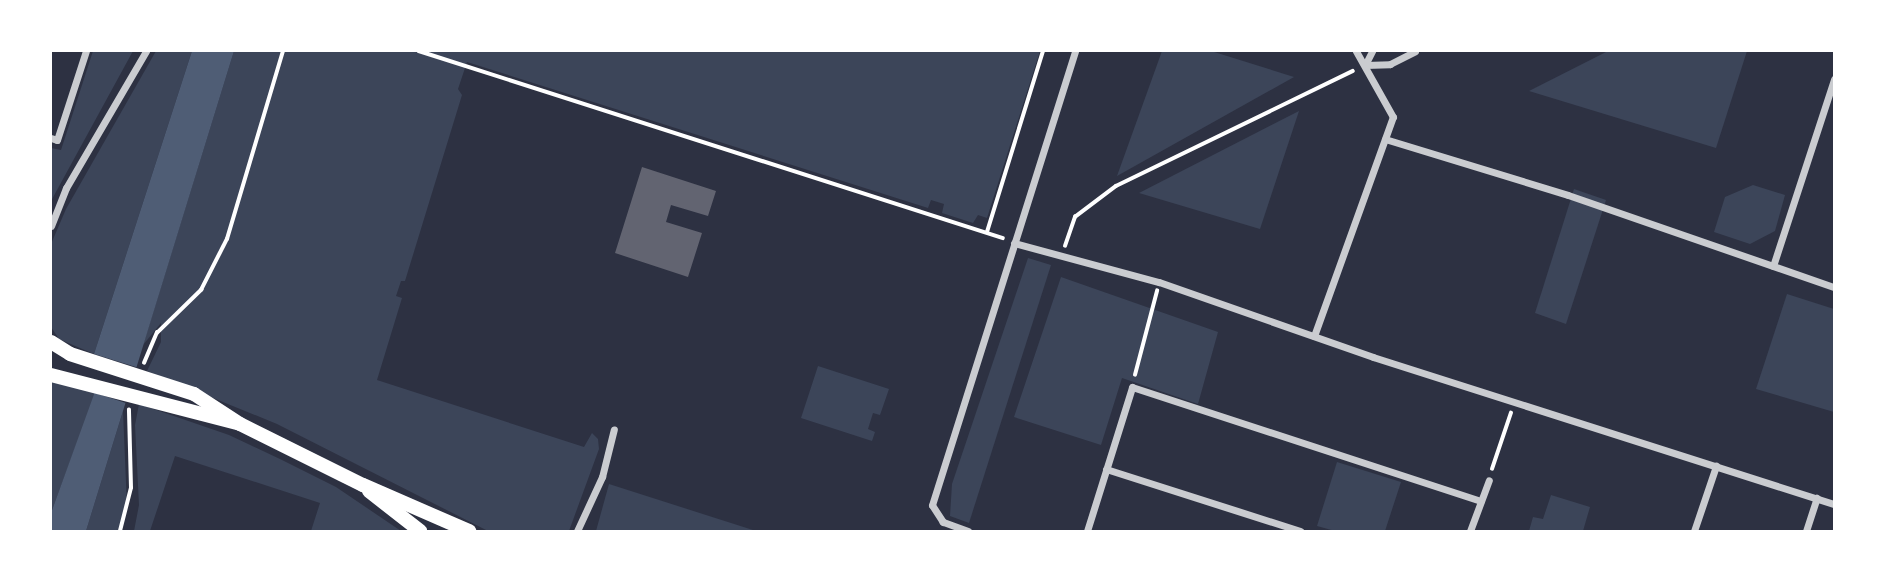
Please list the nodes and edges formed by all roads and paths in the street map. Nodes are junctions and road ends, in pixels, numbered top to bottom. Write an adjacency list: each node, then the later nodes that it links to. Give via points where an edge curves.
1 (86, 51): 12 (street, via 57,140)
2 (146, 51): 14 (street, via 66,188)
3 (283, 51): 23 (path, via 227,239 201,290 157,333)
4 (419, 51): 15 (path)
5 (1043, 51): 15 (path)
6 (1075, 51): 16 (street)
7 (1356, 51): 10 (street)
8 (1372, 51): 10 (street)
9 (1415, 51): 10 (street, via 1390,64)
10 (1365, 65): 13 (street, via 1393,117); 17 (path, via 1106,193 1075,217)
11 (1834, 79): 18 (street)
12 (51, 138)
13 (1385, 138): 18 (street); 21 (street)
14 (51, 226)
15 (987, 232): 16 (path)
16 (1014, 243): 17 (street); 41 (street, via 932,505 943,522)
17 (1062, 258): 19 (street)
18 (1773, 266): 20 (street)
19 (1159, 282): 21 (street); 25 (path)
20 (1834, 287)
21 (1314, 336): 27 (street)
22 (51, 342): 28 (main road, via 70,354 194,394)
23 (140, 372)
24 (58, 376): 28 (main road)
25 (1132, 387): 31 (street); 35 (street)
26 (133, 397): 38 (path, via 131,488)
27 (1515, 401): 30 (street); 32 (path)
28 (240, 424): 33 (main road)
29 (614, 429): 37 (street, via 607,462)
30 (1716, 466): 34 (street); 45 (street)
31 (1106, 468): 42 (street); 43 (street)
32 (1489, 480): 35 (street)
33 (363, 485): 39 (main road); 40 (main road)
34 (1817, 498): 36 (street); 46 (street)
35 (1480, 501): 44 (street)
36 (1834, 503)
37 (579, 530)
38 (120, 531)
39 (421, 531)
40 (468, 531)
41 (968, 531)
42 (1087, 531)
43 (1300, 531)
44 (1470, 531)
45 (1694, 531)
46 (1807, 531)

